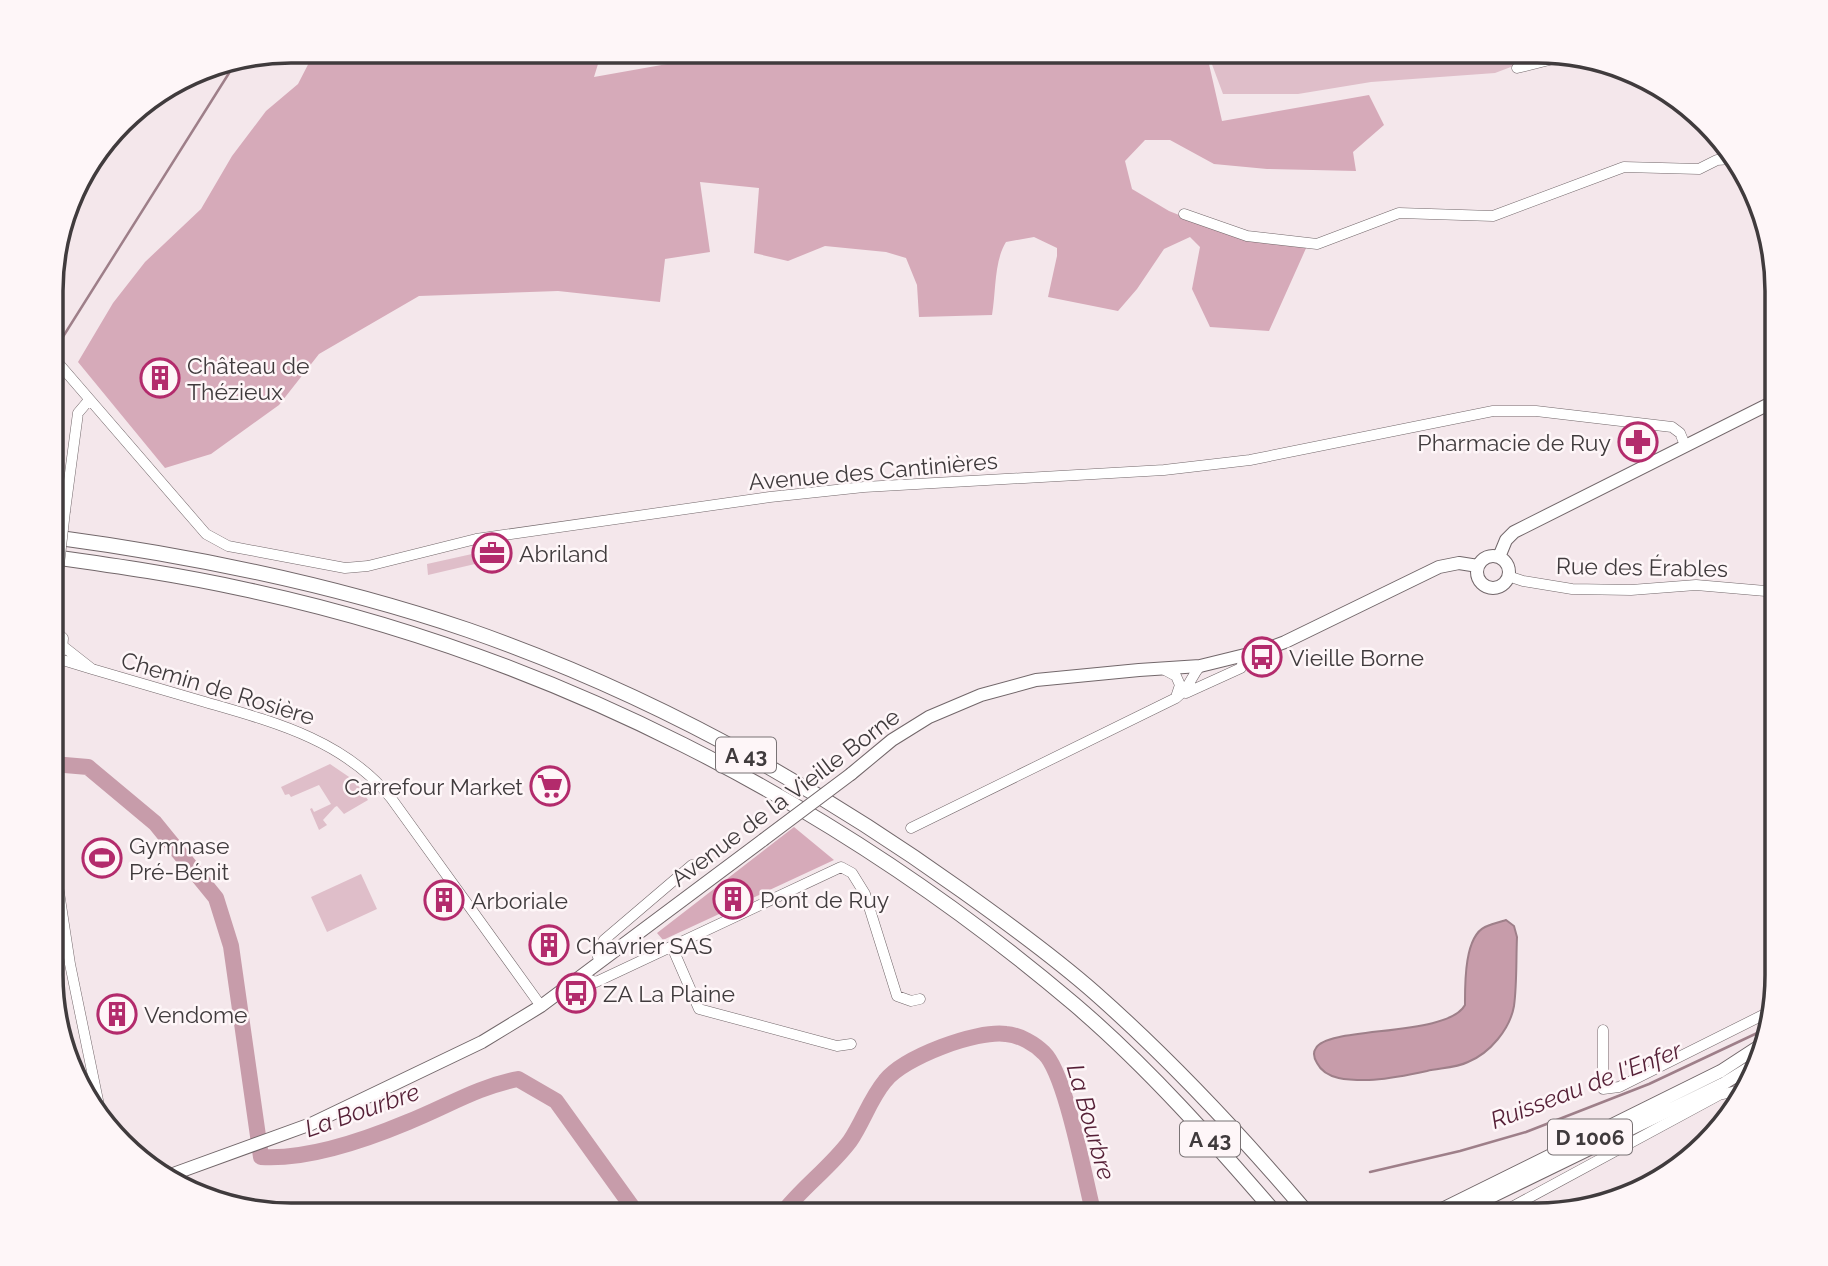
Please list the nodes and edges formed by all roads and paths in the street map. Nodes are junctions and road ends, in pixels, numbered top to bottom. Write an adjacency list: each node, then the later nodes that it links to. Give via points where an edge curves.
1 (1537, 63): 2 (street)
2 (1517, 68)
3 (1724, 160): 4 (street, via 1699,169 1624,167 1493,216 1399,213 1317,244 1247,236)
4 (1184, 214)
5 (63, 369): 6 (street)
6 (89, 401): 8 (street, Avenue des Cantinières, via 206,534 228,546 345,568 476,539 769,497 1250,460 1493,411 1536,411 1672,427); 9 (street, bridge, via 78,413)
7 (1765, 406): 8 (main road)
8 (1685, 446): 11 (main road, via 1514,532)
9 (63, 529)
10 (63, 538): 41 (highway, A 43, via 252,570 468,630 667,714 790,778 913,856 1093,991 1213,1107)
11 (1499, 557): 13 (main road, Avenue de la Vieille Borne, via 1486,557); 14 (main road, via 1508,566)
12 (63, 558): 40 (highway, A 43, via 220,584 347,615 458,649 667,735 892,865 986,933 1076,1006 1140,1066)
13 (1478, 566): 14 (main road, via 1479,578 1490,587 1499,586); 18 (main road, Avenue de la Vieille Borne, via 1439,567 1286,642)
14 (1508, 576): 15 (street, Rue des Érables, via 1591,590 1696,585)
15 (1765, 591)
16 (63, 638): 17 (street)
17 (64, 647): 22 (street, Chemin de Rosière)
18 (1245, 655): 20 (main road, Avenue de la Vieille Borne); 23 (street, via 1241,668)
19 (63, 661): 22 (street, Chemin de Rosière)
20 (1200, 666): 21 (main road, Avenue de la Vieille Borne); 23 (street, via 1188,688)
21 (1163, 668): 23 (street, via 1176,676 1180,685); 28 (main road, Avenue de la Vieille Borne, bridge, via 1036,680 981,695 929,717 892,740)
22 (92, 669): 31 (street, Chemin de Rosière, via 287,726 314,737 377,780)
23 (1175, 698): 24 (street)
24 (911, 828)
25 (692, 865): 28 (street, via 604,940 597,954)
26 (63, 918): 38 (street)
27 (672, 947): 29 (street, via 596,982); 30 (street, via 841,867 852,873 865,894 897,996); 34 (street, via 699,1009 837,1046)
28 (600, 962): 29 (main road, Avenue de la Vieille Borne)
29 (582, 977): 31 (main road, Avenue de la Vieille Borne)
30 (920, 999)
31 (541, 1006): 39 (main road, Avenue de la Vieille Borne, via 482,1042 311,1124)
32 (1761, 1016): 33 (street, via 1619,1087 1603,1089)
33 (1603, 1030)
34 (851, 1044)
35 (1752, 1051): 42 (main road, D 1006, via 1721,1071)
36 (1743, 1072): 43 (main road, D 1006)
37 (1732, 1092): 44 (street)
38 (97, 1094)
39 (178, 1172)
40 (1267, 1203)
41 (1298, 1203)
42 (1454, 1203)
43 (1479, 1203)
44 (1519, 1203)

